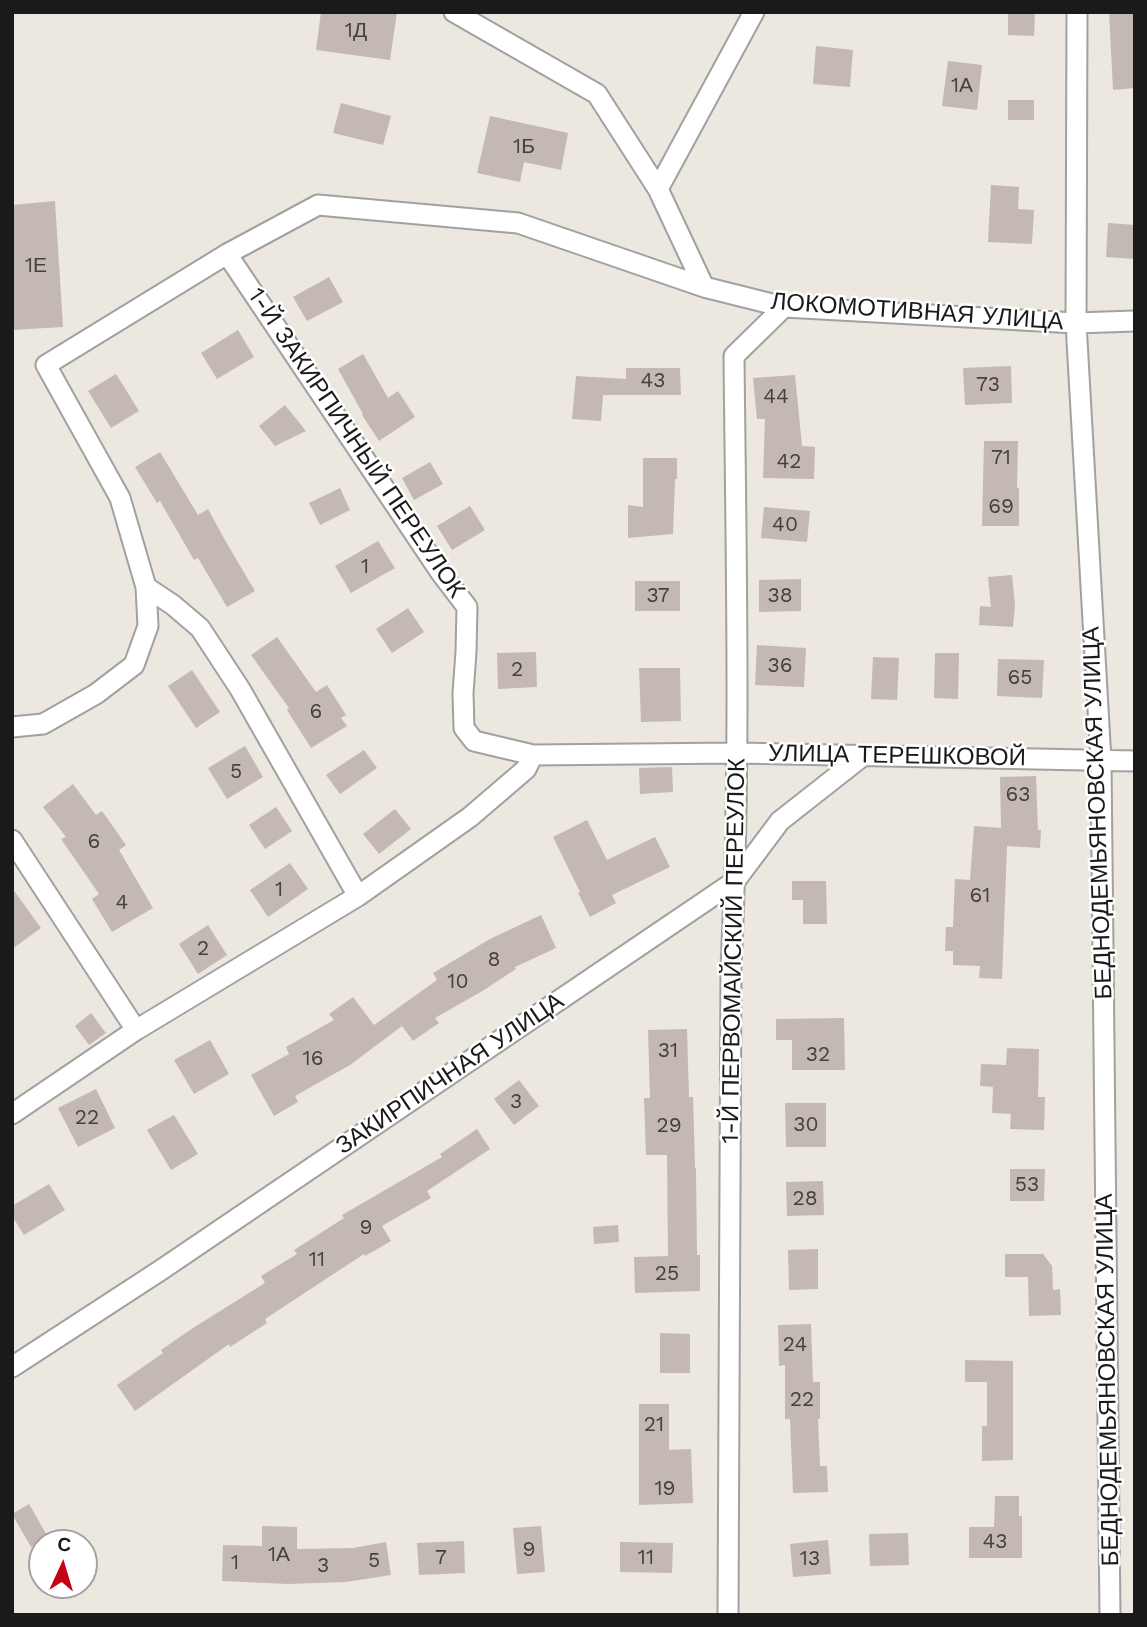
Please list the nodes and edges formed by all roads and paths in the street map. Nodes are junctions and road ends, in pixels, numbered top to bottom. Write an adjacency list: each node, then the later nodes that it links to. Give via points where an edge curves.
1 (454, 12): 4 (street, via 597,94)
2 (754, 12): 4 (street)
3 (1077, 12): 9 (street, БЕДНОДЕМЬЯНОВСКАЯ УЛИЦА)
4 (658, 189): 6 (street)
5 (227, 254): 6 (street, ЛОКОМОТИВНАЯ УЛИЦА, via 318,205 519,223); 10 (street, ЛОКОМОТИВНАЯ УЛИЦА, via 46,365 120,498); 13 (street, 1-Й ЗАКИРПИЧНЫЙ ПЕРЕУЛОК, via 467,607 464,728 474,741)
6 (704, 287): 7 (street, ЛОКОМОТИВНАЯ УЛИЦА)
7 (784, 307): 9 (street, ЛОКОМОТИВНАЯ УЛИЦА); 12 (street, 1-Й ПЕРВОМАЙСКИЙ ПЕРЕУЛОК, via 734,356)
8 (1135, 321): 9 (street, ЛОКОМОТИВНАЯ УЛИЦА)
9 (1076, 323): 15 (street, БЕДНОДЕМЬЯНОВСКАЯ УЛИЦА)
10 (146, 587): 11 (street, ЛОКОМОТИВНАЯ УЛИЦА, via 148,626 134,666 43,724); 19 (street, via 200,628)
11 (13, 729)
12 (737, 753): 13 (street, УЛИЦА ТЕРЕШКОВОЙ); 14 (street, УЛИЦА ТЕРЕШКОВОЙ); 18 (street, 1-Й ПЕРВОМАЙСКИЙ ПЕРЕУЛОК)
13 (533, 755): 19 (street, via 526,769 470,817)
14 (864, 755): 15 (street, УЛИЦА ТЕРЕШКОВОЙ); 18 (street, ЗАКИРПИЧНАЯ УЛИЦА, via 780,821)
15 (1101, 761): 16 (street, УЛИЦА ТЕРЕШКОВОЙ); 24 (street, БЕДНОДЕМЬЯНОВСКАЯ УЛИЦА)
16 (1135, 761)
17 (12, 839): 20 (street)
18 (735, 881): 22 (street, ЗАКИРПИЧНАЯ УЛИЦА); 23 (street, 1-Й ПЕРВОМАЙСКИЙ ПЕРЕУЛОК)
19 (358, 896): 20 (street)
20 (136, 1030): 21 (street)
21 (12, 1114)
22 (12, 1367)
23 (728, 1615)
24 (1110, 1615)

